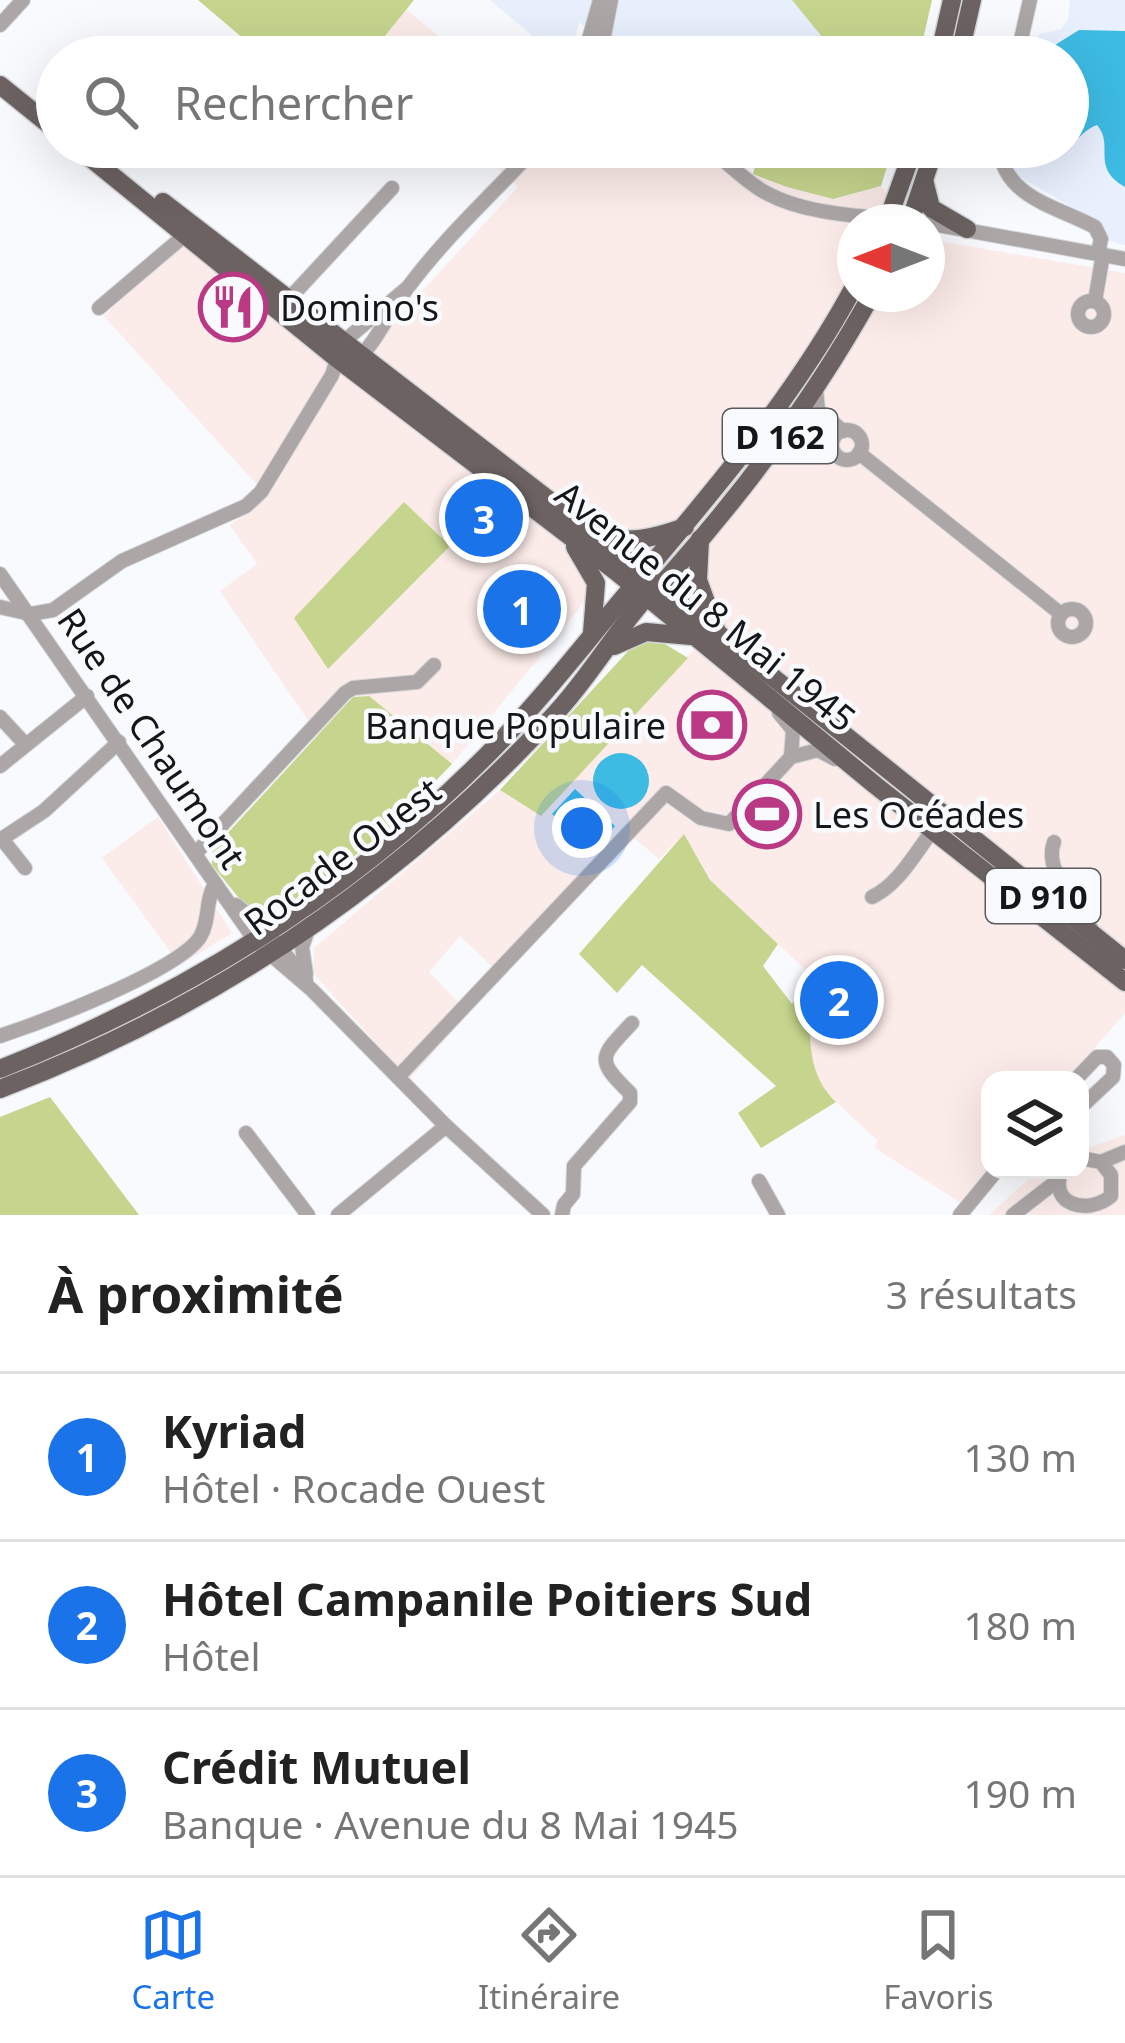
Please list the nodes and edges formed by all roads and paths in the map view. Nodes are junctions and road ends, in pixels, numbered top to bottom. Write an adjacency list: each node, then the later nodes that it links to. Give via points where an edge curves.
1 (23, 0): 7 (street)
2 (600, 0): 8 (street)
3 (611, 0): 9 (street)
4 (952, 0): 10 (main road)
5 (972, 0): 11 (main road)
6 (1030, 0): 12 (street)
7 (0, 25)
8 (597, 36)
9 (601, 36)
10 (944, 36)
11 (964, 36)
12 (1022, 36)
13 (0, 73): 15 (main road)
14 (0, 85): 16 (main road)
15 (36, 101)
16 (36, 114)
17 (103, 168): 31 (main road, Avenue du 8 Mai 1945)
18 (121, 168): 35 (main road, Avenue du 8 Mai 1945)
19 (515, 168): 34 (street)
20 (732, 168): 28 (street, via 776,197)
21 (907, 168): 26 (main road)
22 (928, 168): 24 (main road)
23 (1004, 168): 32 (street, via 1024,194 1095,227)
24 (925, 177): 27 (main road); 30 (main road, via 931,208)
25 (392, 188): 35 (street)
26 (894, 204)
27 (916, 204)
28 (837, 210)
29 (945, 225): 30 (street)
30 (967, 229): 32 (street)
31 (184, 235): 37 (street); 41 (main road, Avenue du 8 Mai 1945)
32 (1101, 253): 33 (street); 36 (street)
33 (1125, 259)
34 (406, 288): 41 (street); 41 (street)
35 (288, 300): 41 (main road, Avenue du 8 Mai 1945)
36 (1095, 301)
37 (99, 308)
38 (839, 312): 40 (main road, D 162)
39 (861, 312): 42 (main road, D 162)
40 (811, 359): 43 (main road, D 162); 44 (main road)
41 (344, 360): 47 (main road, Avenue du 8 Mai 1945); 48 (main road, Avenue du 8 Mai 1945); 53 (street, via 246,506 122,561 61,606)
42 (817, 385): 44 (main road, D 162); 45 (street, via 818,410)
43 (774, 410): 44 (main road); 49 (main road, D 162)
44 (796, 415): 45 (street); 49 (main road, D 162)
45 (838, 436): 46 (street, via 859,437); 46 (street, via 841,458)
46 (859, 453): 54 (street)
47 (561, 529): 51 (main road, Avenue du 8 Mai 1945); 57 (main road, via 596,583)
48 (588, 531): 49 (main road, via 638,541); 51 (main road, Avenue du 8 Mai 1945)
49 (692, 533): 51 (main road, D 162, via 663,583); 55 (main road)
50 (0, 574): 53 (street, Rue de Chaumont)
51 (644, 587): 55 (main road, Avenue du 8 Mai 1945 / D 910); 56 (main road, Avenue du 8 Mai 1945 / D 910); 57 (main road, Rocade Ouest)
52 (0, 607): 53 (street)
53 (31, 614): 60 (street, Rue de Chaumont)
54 (1061, 614)
55 (718, 634): 67 (main road, Avenue du 8 Mai 1945 / D 910)
56 (692, 636): 57 (main road, via 646,632); 59 (main road, Avenue du 8 Mai 1945 / D 910)
57 (597, 646): 74 (main road, Rocade Ouest, via 558,711 481,790); 76 (main road, Rocade Ouest, via 425,814)
58 (434, 664): 70 (street, via 417,682 345,693)
59 (752, 684): 64 (street, via 789,724); 66 (main road, Avenue du 8 Mai 1945 / D 910)
60 (87, 696): 62 (street, Rue de Chaumont); 63 (street)
61 (0, 717): 63 (street)
62 (119, 742): 68 (street, via 44,812); 70 (street, Rue de Chaumont)
63 (25, 744): 65 (street)
64 (791, 757): 66 (street, via 818,750); 84 (street, via 729,824 701,818 666,793)
65 (0, 764)
66 (875, 785): 67 (main road, Avenue du 8 Mai 1945 / D 910)
67 (938, 823): 73 (street); 75 (main road, Avenue du 8 Mai 1945 / D 910); 78 (main road, Avenue du 8 Mai 1945 / D 910)
68 (1, 839): 71 (street)
69 (1054, 842): 75 (street, via 1053,869)
70 (195, 854): 72 (street, Rue de Chaumont)
71 (25, 868)
72 (220, 890): 76 (street, Rue de Chaumont); 81 (street, via 199,938 173,960)
73 (872, 897)
74 (308, 930): 76 (main road, Rocade Ouest); 79 (street, via 302,947)
75 (1094, 935): 77 (main road, Avenue du 8 Mai 1945 / D 910)
76 (269, 945): 79 (street, Rue de Chaumont); 82 (main road, Rocade Ouest); 85 (main road, Rocade Ouest, via 114,1042)
77 (1125, 960)
78 (1125, 982)
79 (312, 990): 84 (street, Rue de Chaumont)
80 (632, 1023): 104 (street, via 604,1060 630,1102 574,1166)
81 (0, 1036)
82 (0, 1069)
83 (1084, 1071): 86 (street, via 1097,1057 1114,1065 1113,1077)
84 (398, 1076): 87 (street, Rue de Chaumont)
85 (0, 1089)
86 (1089, 1100)
87 (446, 1126): 102 (street); 103 (street, Rue de Chaumont)
88 (246, 1133): 101 (street)
89 (1125, 1152): 90 (street)
90 (1089, 1156)
91 (1089, 1159): 97 (street)
92 (1125, 1168): 97 (street)
93 (990, 1179): 106 (street)
94 (1056, 1179): 107 (street)
95 (1061, 1179): 98 (street)
96 (760, 1181): 105 (street)
97 (1112, 1190): 99 (street); 100 (street)
98 (1065, 1205): 100 (street); 107 (street)
99 (1120, 1213)
100 (1093, 1214)
101 (308, 1215)
102 (338, 1215)
103 (543, 1215)
104 (562, 1215)
105 (778, 1215)
106 (960, 1215)
107 (1018, 1215)

